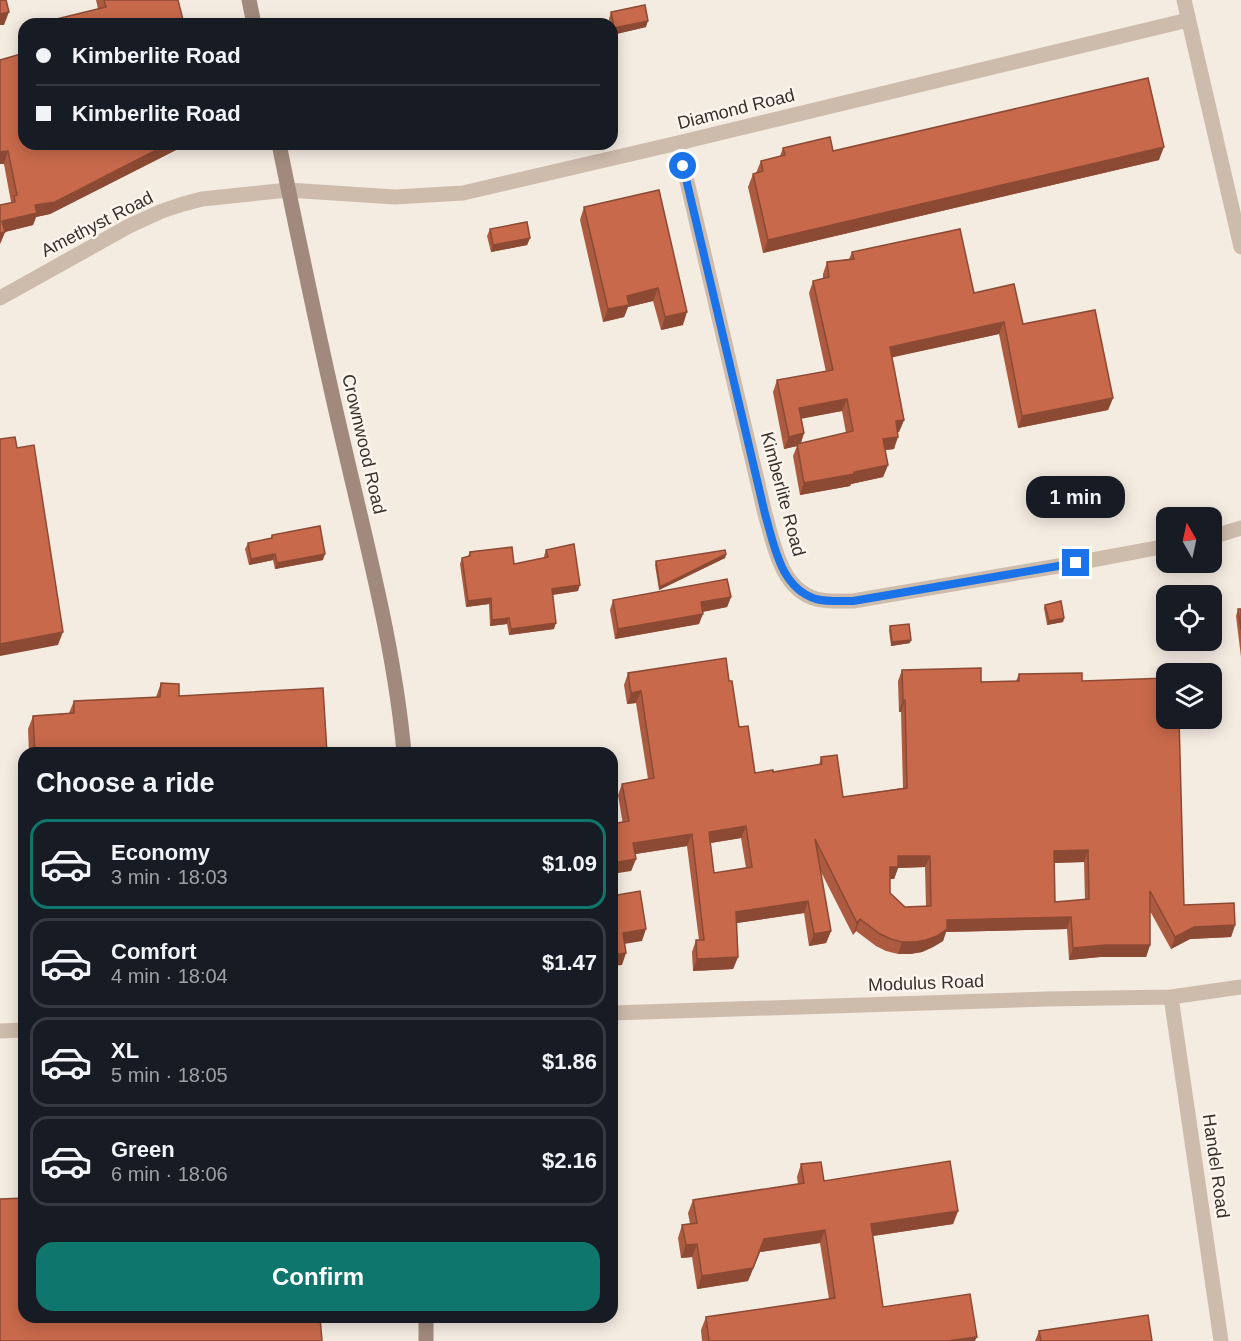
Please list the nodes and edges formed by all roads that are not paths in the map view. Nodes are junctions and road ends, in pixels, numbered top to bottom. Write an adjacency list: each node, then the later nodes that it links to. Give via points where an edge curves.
1 (249, 0): 3 (main road)
2 (1184, 0): 4 (street)
3 (253, 18)
4 (1188, 20): 5 (street, Diamond Road); 8 (street)
5 (678, 143): 7 (street, Diamond Road, via 463,193 395,197); 12 (street, Kimberlite Road, via 765,514 780,565 804,594 816,599 853,601)
6 (280, 150): 7 (main road, Crownwood Road)
7 (288, 190): 9 (street, Amethyst Road, via 202,199 162,211); 13 (main road, Crownwood Road, via 367,545)
8 (1241, 247)
9 (0, 298)
10 (1241, 528): 11 (street)
11 (1222, 534)
12 (1156, 548)
13 (403, 747)
14 (1241, 987): 15 (street, Modulus Road)
15 (1172, 997): 16 (street, Modulus Road); 21 (street, Handel Road)
16 (618, 1013)
17 (0, 1030): 18 (street)
18 (18, 1030)
19 (426, 1323): 20 (main road)
20 (426, 1341)
21 (1221, 1341)

